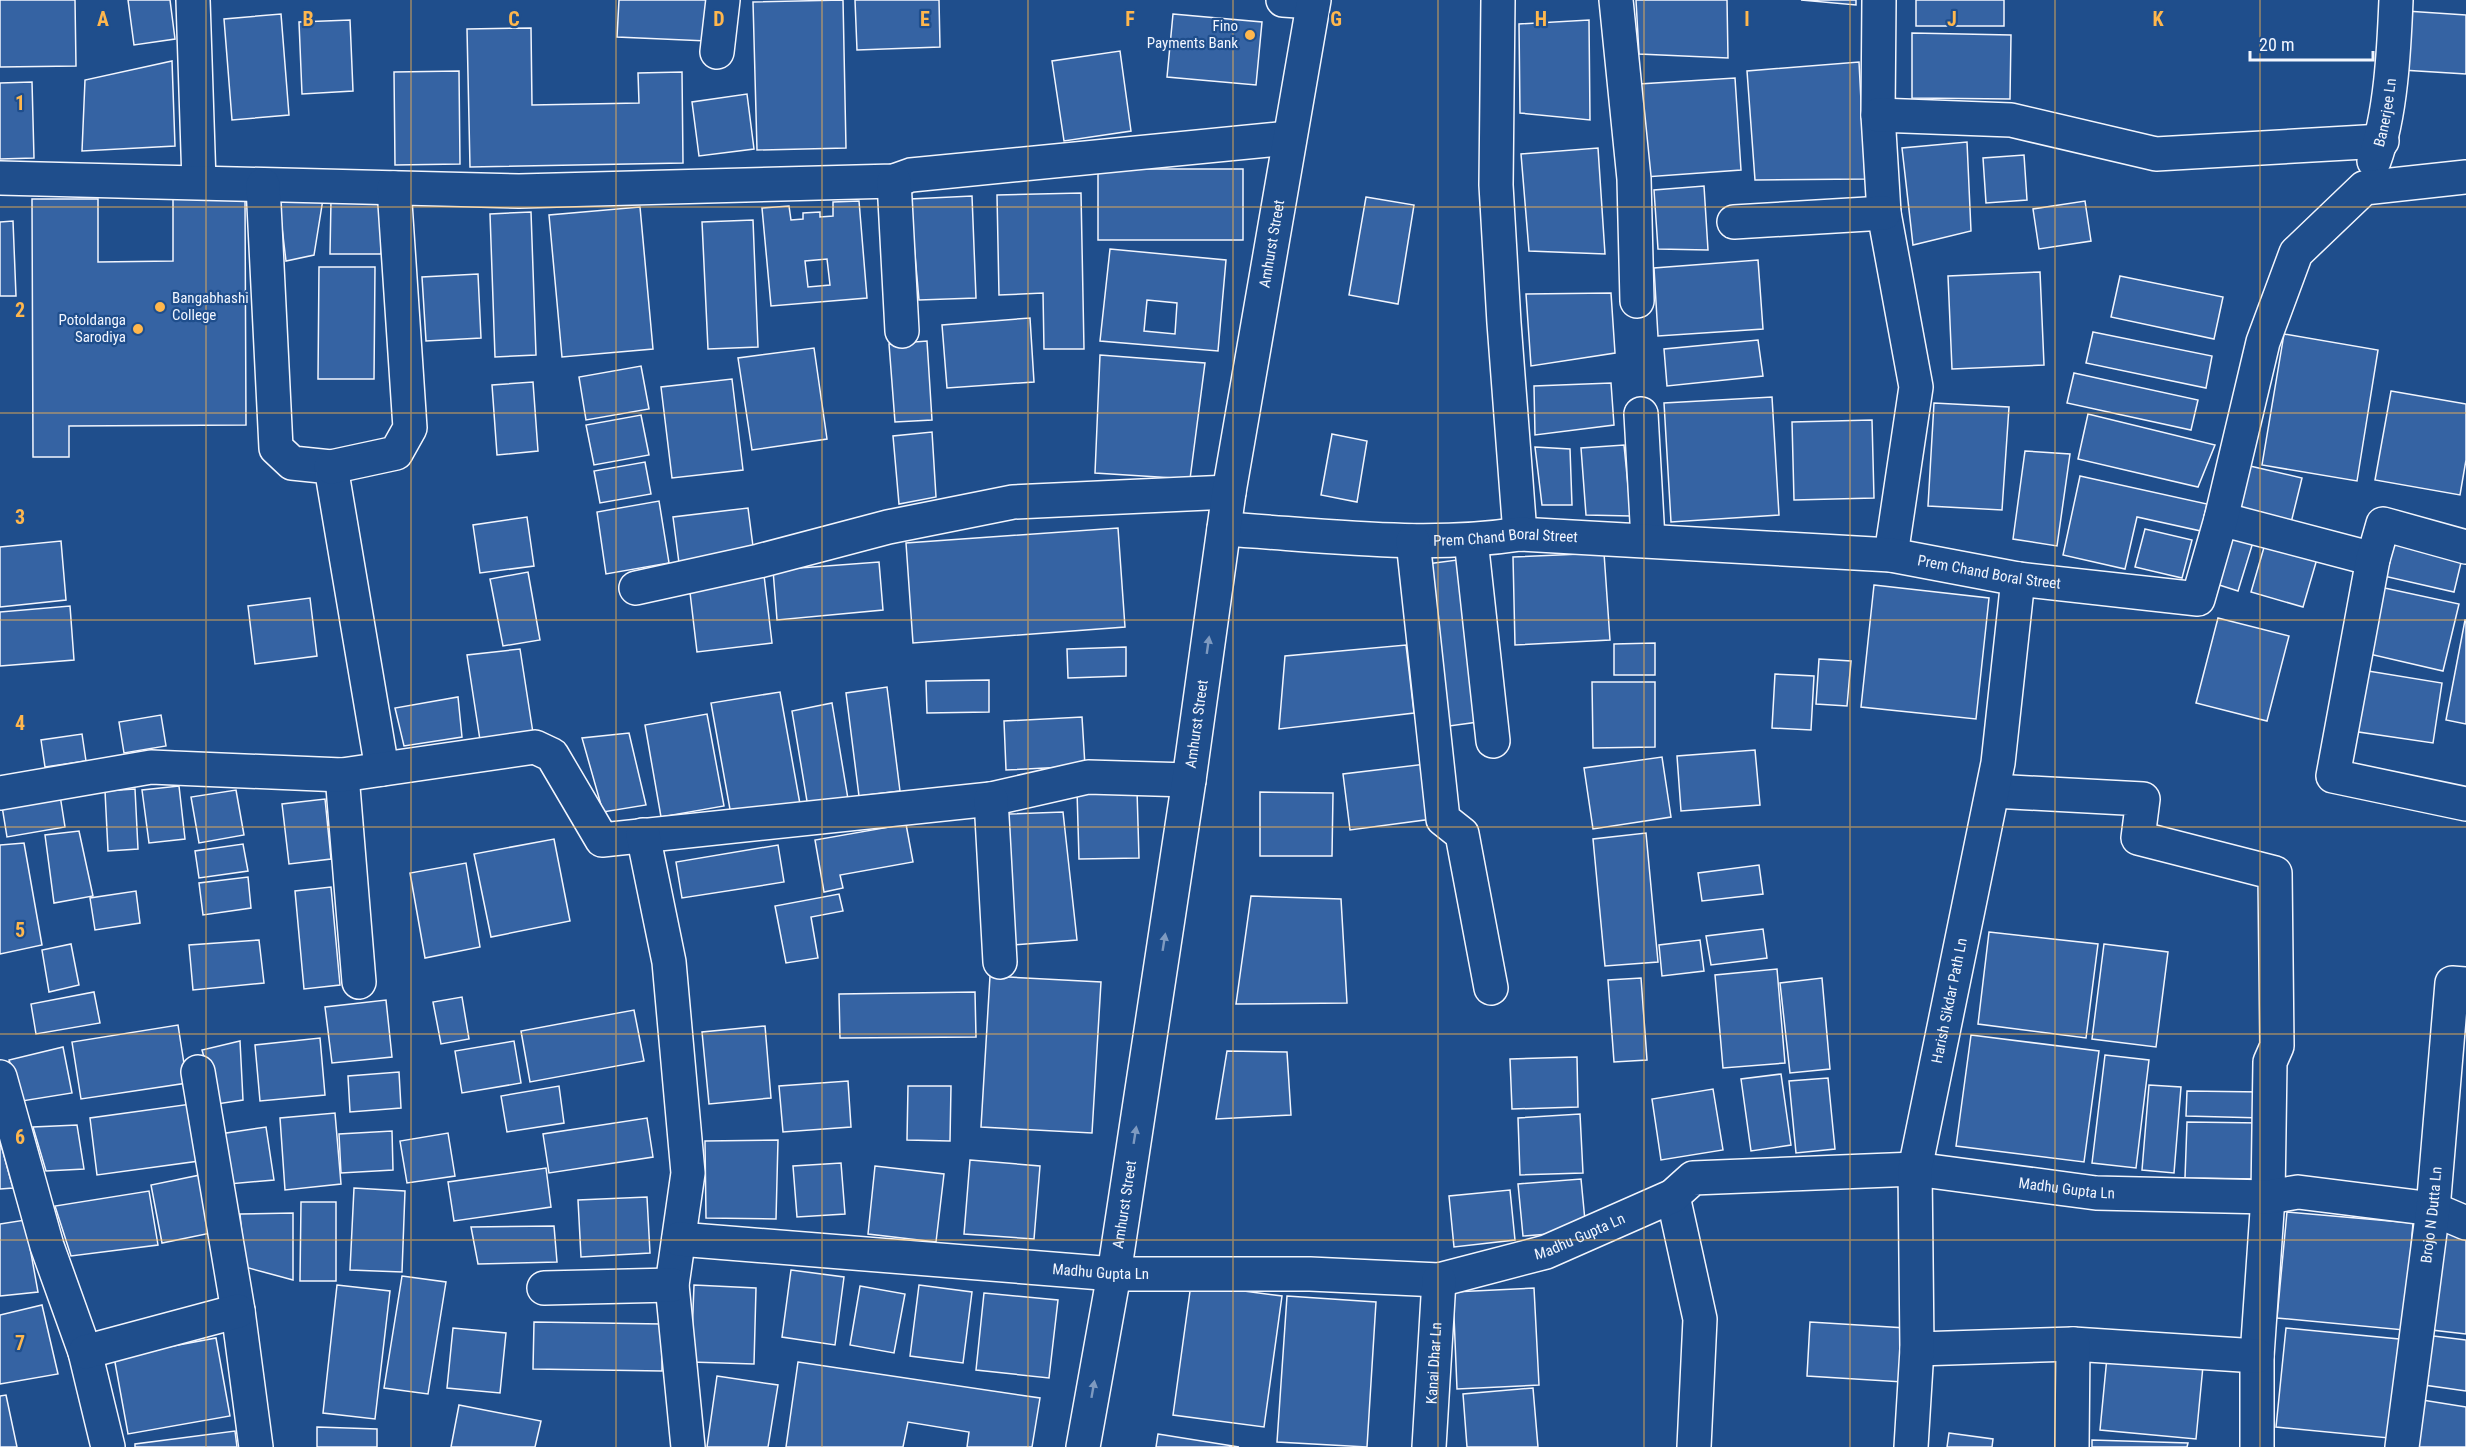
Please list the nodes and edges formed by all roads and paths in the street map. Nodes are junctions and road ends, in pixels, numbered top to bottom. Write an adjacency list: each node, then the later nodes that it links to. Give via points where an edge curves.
1 (193, 0): 15 (street)
2 (723, 0): 8 (street)
3 (1498, 0): 28 (street, via 1496,185)
4 (1616, 0): 21 (street, via 1634,179)
5 (1879, 0): 9 (street)
6 (2396, 0): 11 (street, Banerjee Ln)
7 (1304, 1): 10 (street, Amhurst Street)
8 (717, 52)
9 (1878, 115): 11 (street, via 2011,120 2156,154); 19 (street)
10 (1290, 138): 14 (street, via 910,175); 25 (street, Amhurst Street)
11 (2382, 141): 18 (street, Banerjee Ln)
12 (2466, 177): 18 (street)
13 (0, 178): 15 (street)
14 (894, 181): 17 (street, via 519,191); 22 (street)
15 (199, 182): 16 (street)
16 (263, 185): 17 (street); 24 (street, via 276,448 292,463)
17 (394, 188): 24 (street, via 410,428 396,453)
18 (2364, 188): 26 (street, Prem Chand Boral Street, via 2296,253 2263,342)
19 (1884, 213): 20 (street); 33 (street, via 1916,387)
20 (1734, 222)
21 (1637, 301)
22 (902, 331)
23 (1641, 414): 30 (street)
24 (331, 467): 38 (street)
25 (1229, 492): 27 (street, Amhurst Street); 36 (street, via 1013,502 888,527)
26 (2221, 519): 34 (street); 35 (street, Prem Chand Boral Street, via 2198,599)
27 (1224, 530): 31 (street, Prem Chand Boral Street); 40 (street, Amhurst Street, one-way to 27)
28 (1520, 534): 29 (street, Prem Chand Boral Street); 30 (street, Prem Chand Boral Street)
29 (1471, 540): 31 (street, Prem Chand Boral Street); 37 (street)
30 (1648, 540): 33 (street, Prem Chand Boral Street)
31 (1413, 541): 49 (street, via 1443,819 1462,834)
32 (2466, 548): 34 (street, via 2383,524)
33 (1892, 555): 35 (street, Prem Chand Boral Street)
34 (2373, 559): 44 (street, via 2333,776)
35 (2018, 579): 41 (street, Harish Sikdar Path Ln)
36 (636, 588)
37 (1493, 741)
38 (382, 769): 39 (street); 45 (street, via 535,747 552,755 602,840)
39 (342, 775): 42 (street, via 151,767); 47 (street)
40 (1189, 780): 43 (street, via 1088,777); 58 (street, Amhurst Street, one-way to 40)
41 (1993, 790): 52 (street, Harish Sikdar Path Ln); 54 (street, via 2143,799 2138,838 2275,873 2277,1046 2270,1062)
42 (0, 793)
43 (991, 799): 45 (street); 46 (street)
44 (2466, 804)
45 (643, 835): 57 (street, via 669,962 679,1068 688,1173)
46 (1000, 962)
47 (358, 982)
48 (2459, 983): 55 (street, Brojo N Dutta Ln)
49 (1491, 988)
50 (198, 1072): 62 (street)
51 (0, 1077): 65 (street, via 47,1246)
52 (1915, 1169): 53 (street, Madhu Gupta Ln, via 1693,1178); 54 (street, Madhu Gupta Ln, via 2096,1193); 64 (street, Harish Sikdar Path Ln)
53 (1673, 1196): 59 (street, Madhu Gupta Ln, via 1546,1252); 73 (street, via 1700,1319)
54 (2268, 1197): 55 (street, Madhu Gupta Ln, via 2298,1192); 66 (street)
55 (2433, 1209): 56 (street, Madhu Gupta Ln); 76 (street, Brojo N Dutta Ln)
56 (2466, 1223)
57 (679, 1239): 58 (street, Madhu Gupta Ln); 60 (street)
58 (1114, 1274): 59 (street, Madhu Gupta Ln, via 1310,1274); 71 (street, Amhurst Street, one-way to 58)
59 (1439, 1280): 72 (street, Kanai Dhar Ln)
60 (672, 1285): 61 (street); 70 (street)
61 (544, 1288)
62 (238, 1311): 65 (street); 69 (street)
63 (2073, 1344): 64 (street); 66 (street); 74 (street)
64 (1917, 1349): 67 (street, Harish Sikdar Path Ln)
65 (85, 1352): 68 (street)
66 (2257, 1356): 75 (street)
67 (1912, 1435)
68 (108, 1447)
69 (256, 1447)
70 (688, 1447)
71 (1083, 1447)
72 (1429, 1447)
73 (1694, 1447)
74 (2072, 1447)
75 (2257, 1447)
76 (2402, 1447)

